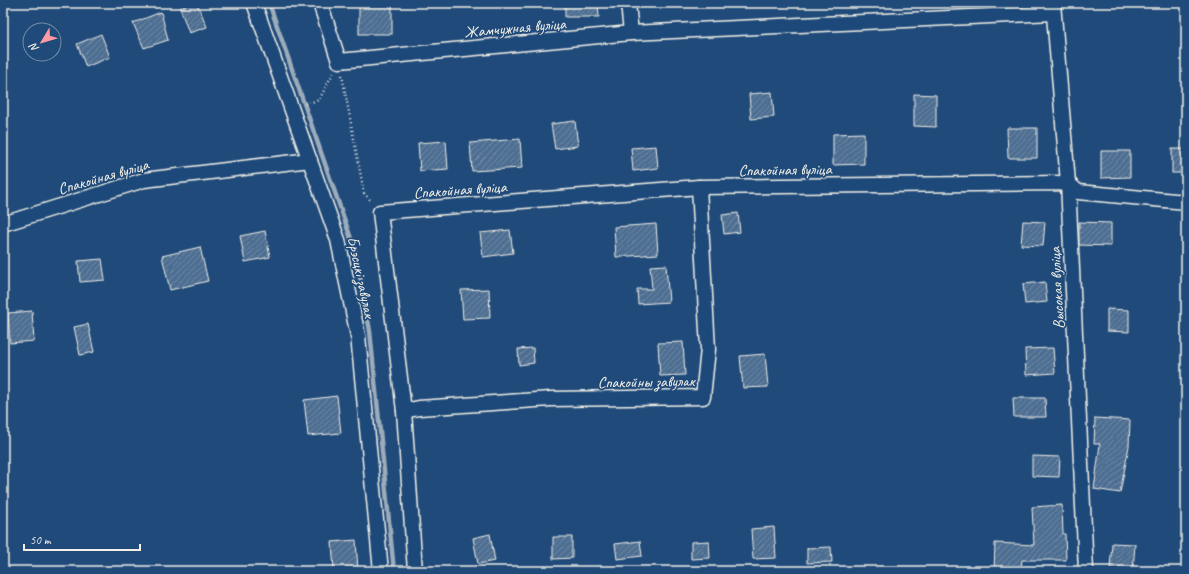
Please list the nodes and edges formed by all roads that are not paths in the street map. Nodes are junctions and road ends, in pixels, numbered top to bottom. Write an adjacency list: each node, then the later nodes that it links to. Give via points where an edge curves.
1 (254, 3): 6 (street, Брэсцкі завулак)
2 (320, 3): 5 (street, Жамчужная вуліца, via 339,60)
3 (628, 3): 5 (street)
4 (1053, 8): 5 (street, Жамчужная вуліца); 7 (street, Высокая вуліца)
5 (631, 33)
6 (310, 160): 10 (street, Спакойная вуліца, via 144,180); 12 (street, Брэсцкі завулак, via 338,240 358,336)
7 (1068, 183): 8 (street, Спакойная вуліца); 9 (street, via 1078,192); 14 (street, Высокая вуліца)
8 (699, 187): 11 (street, Спакойны завулак, via 708,349 703,397 551,399); 11 (street, Спакойная вуліца, via 380,212)
9 (1186, 202)
10 (3, 224)
11 (404, 411): 13 (street)
12 (381, 571)
13 (415, 571)
14 (1086, 571)

